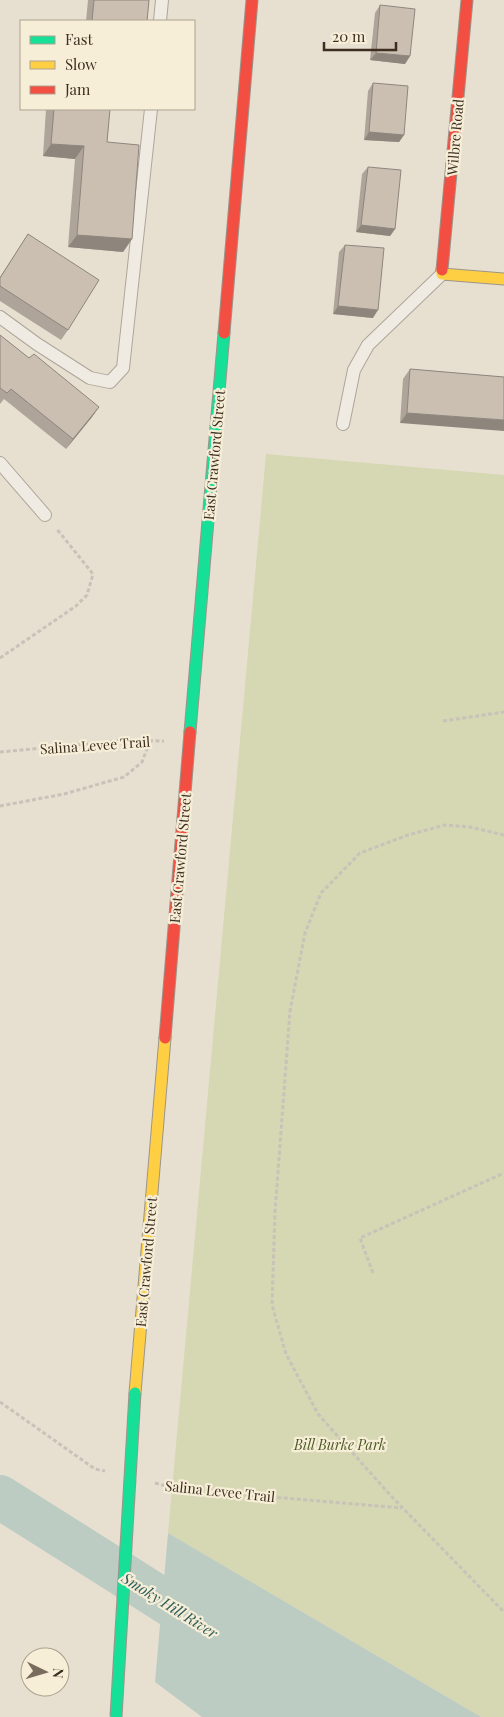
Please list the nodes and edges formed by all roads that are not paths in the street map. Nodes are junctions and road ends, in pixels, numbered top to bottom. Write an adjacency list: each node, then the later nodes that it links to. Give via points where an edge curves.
1 (162, 0): 4 (lane)
2 (252, 0): 12 (street, East Crawford Street, bridge, via 135,1393)
3 (467, 0): 6 (street, Wilbre Road)
4 (160, 20)
5 (151, 110): 8 (lane, via 123,368 110,382 90,378)
6 (442, 274): 7 (street); 9 (lane, via 368,345 354,370)
7 (504, 279)
8 (0, 317)
9 (343, 424)
10 (0, 463): 11 (lane)
11 (45, 515)
12 (116, 1717)

